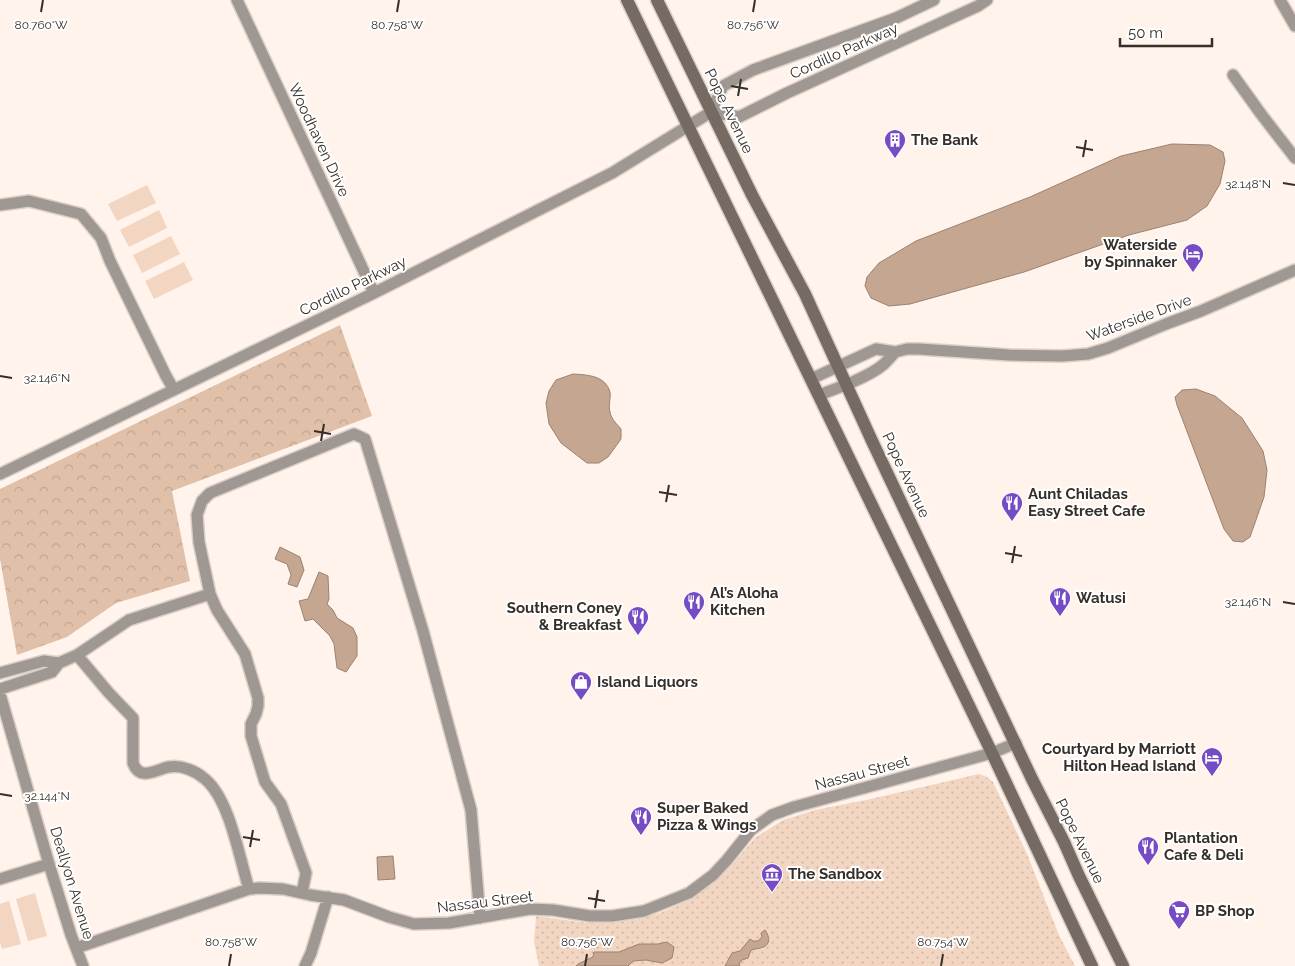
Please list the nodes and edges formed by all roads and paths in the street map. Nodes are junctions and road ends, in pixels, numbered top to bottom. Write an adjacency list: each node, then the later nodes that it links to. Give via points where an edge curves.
1 (237, 0): 14 (street, Woodhaven Drive)
2 (626, 0): 10 (main road)
3 (657, 0): 9 (main road, Pope Avenue)
4 (934, 0): 9 (street, Cordillo Parkway, via 896,18 753,70 723,86)
5 (987, 0): 9 (street, Cordillo Parkway, via 739,117)
6 (1280, 0): 7 (street)
7 (1295, 26)
8 (1233, 75): 11 (street)
9 (711, 112): 10 (street, Cordillo Parkway); 16 (main road, Pope Avenue, via 805,294)
10 (687, 126): 14 (street, Cordillo Parkway, via 612,173); 17 (main road)
11 (1295, 158)
12 (0, 205): 19 (street, via 29,201 80,214 100,238)
13 (1295, 270): 15 (street, Waterside Drive, via 1201,312 1088,354 1009,355 919,349)
14 (374, 293): 19 (street, Cordillo Parkway)
15 (895, 352): 16 (street, Waterside Drive, via 876,349); 18 (street, via 883,364)
16 (838, 366): 17 (street, Waterside Drive); 18 (main road, Pope Avenue)
17 (811, 379): 20 (main road)
18 (847, 384): 20 (street); 28 (main road, Pope Avenue)
19 (174, 390): 21 (street, Cordillo Parkway)
20 (819, 396): 29 (main road)
21 (0, 474)
22 (210, 594): 23 (street, via 130,620); 33 (street, via 216,610 245,654 258,698 251,736 265,782 281,804 306,873); 35 (street, via 199,542 198,514 202,501 210,493 354,434 365,439 423,631 471,810)
23 (77, 655): 24 (street); 32 (street, via 133,718 135,768 150,774 168,767 194,771 219,794)
24 (59, 663): 25 (street, via 44,661); 26 (street, via 52,672)
25 (0, 673)
26 (0, 689)
27 (0, 694): 30 (street, Deallyon Avenue)
28 (1016, 743): 29 (street, Nassau Street); 40 (main road, Pope Avenue)
29 (992, 753): 35 (street, Nassau Street, via 772,815 750,830 703,884 644,911 590,916 530,909); 39 (main road)
30 (50, 864): 31 (street); 36 (street, Deallyon Avenue)
31 (0, 880)
32 (249, 889): 33 (street, Nassau Street, via 283,889); 36 (street, Nassau Street)
33 (302, 893): 34 (street, Nassau Street)
34 (328, 897): 35 (street, Nassau Street, via 414,924 449,924); 38 (street)
35 (480, 918)
36 (76, 948): 37 (street, Deallyon Avenue)
37 (83, 966)
38 (305, 966)
39 (1092, 966)
40 (1123, 966)

